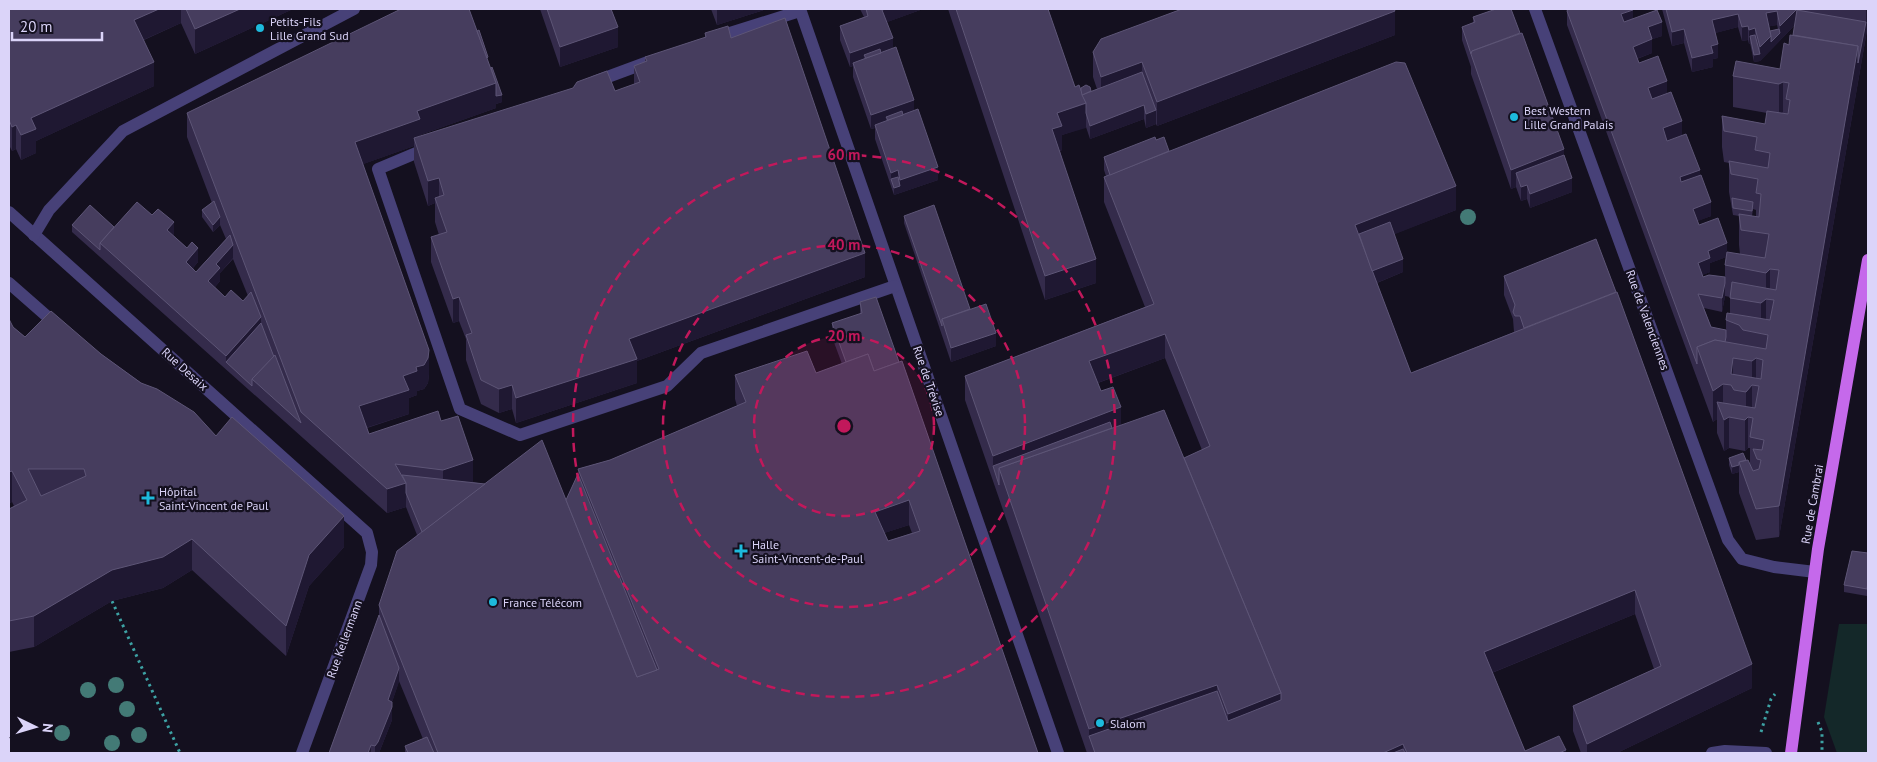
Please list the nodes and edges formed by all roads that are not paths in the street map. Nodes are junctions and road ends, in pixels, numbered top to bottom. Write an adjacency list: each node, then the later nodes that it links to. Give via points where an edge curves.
1 (354, 9): 9 (street, via 123,132 49,210)
2 (1535, 9): 15 (street, Rue de Valenciennes, via 1728,540 1742,559)
3 (800, 10): 4 (street); 12 (street, Rue de Trévise)
4 (703, 42)
5 (657, 59): 6 (street)
6 (582, 86)
7 (434, 141): 12 (street, via 427,150 378,169 460,410 520,435 667,386 700,353)
8 (9, 212): 9 (street, Rue Desaix)
9 (34, 235): 14 (street, Rue Desaix)
10 (1868, 260): 15 (main road, Rue de Cambrai)
11 (9, 283): 13 (street)
12 (895, 286): 17 (street, Rue de Trévise)
13 (66, 333)
14 (360, 526): 16 (street, Rue Kellermann, via 370,541 371,565)
15 (1815, 572): 20 (main road, Rue de Cambrai)
16 (302, 753)
17 (1058, 753)
18 (1712, 753): 19 (street)
19 (1766, 753)
20 (1791, 753)

